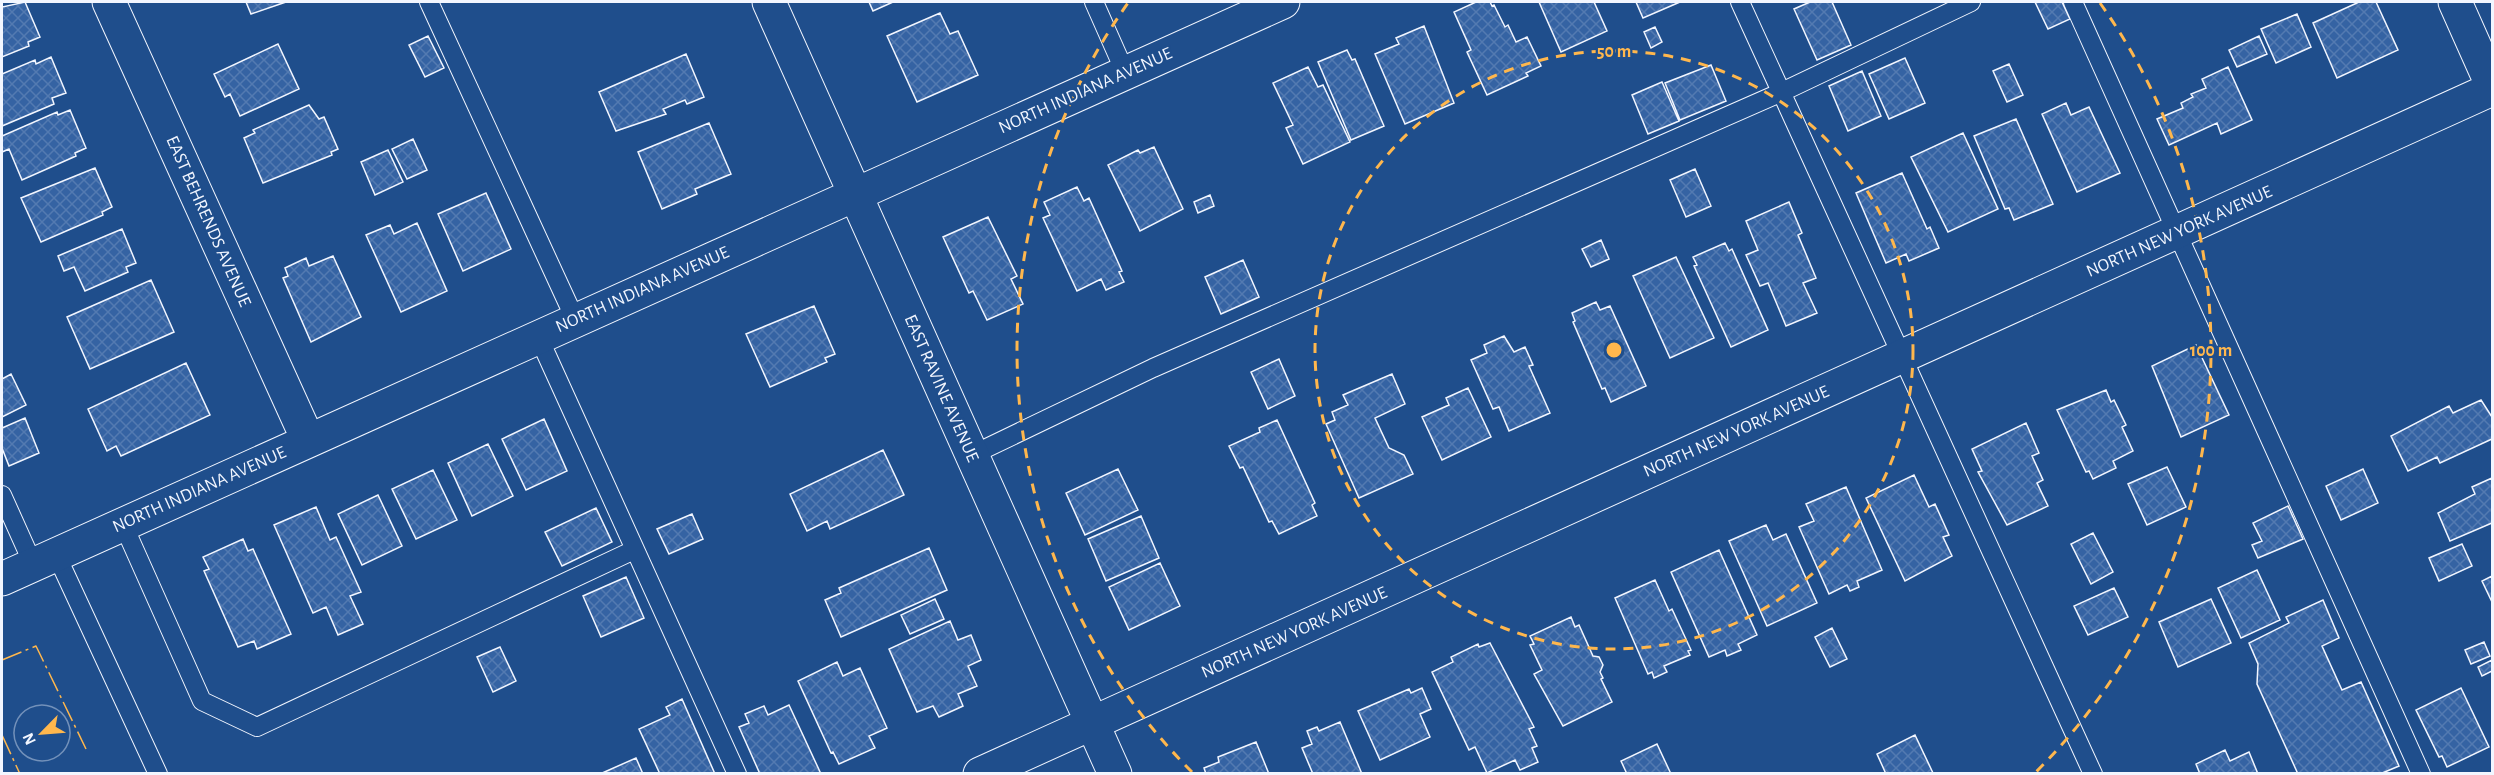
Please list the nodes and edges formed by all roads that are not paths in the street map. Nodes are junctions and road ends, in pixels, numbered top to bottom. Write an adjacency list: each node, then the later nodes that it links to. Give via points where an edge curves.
1 (109, 2): 18 (street, EAST BEHRENDS AVENUE)
2 (429, 2): 15 (lane)
3 (769, 2): 13 (street, EAST RAVINE AVENUE)
4 (1094, 2): 10 (lane)
5 (1283, 2): 10 (street, NORTH INDIANA AVENUE)
6 (1740, 2): 12 (lane)
7 (1971, 2): 12 (lane)
8 (2073, 2): 14 (lane)
9 (2455, 2): 11 (street)
10 (1125, 72): 13 (street, NORTH INDIANA AVENUE)
11 (2493, 87): 14 (street, NORTH NEW YORK AVENUE)
12 (1782, 92): 17 (lane); 19 (lane, via 1153,368)
13 (855, 193): 15 (street, NORTH INDIANA AVENUE); 19 (street, EAST RAVINE AVENUE)
14 (2178, 232): 17 (street, NORTH NEW YORK AVENUE); 31 (lane)
15 (575, 319): 16 (street, NORTH INDIANA AVENUE)
16 (538, 336): 18 (street, NORTH INDIANA AVENUE); 22 (lane)
17 (1903, 356): 25 (street, NORTH NEW YORK AVENUE); 30 (lane)
18 (308, 440): 21 (street, NORTH INDIANA AVENUE)
19 (972, 455): 25 (street, EAST RAVINE AVENUE)
20 (2, 495): 23 (lane)
21 (123, 524): 22 (lane, via 202,701 257,727); 23 (street, NORTH INDIANA AVENUE)
22 (634, 550): 27 (lane)
23 (45, 559): 24 (street, NORTH INDIANA AVENUE); 26 (lane)
24 (2, 579)
25 (1093, 723): 28 (street, NORTH NEW YORK AVENUE); 29 (street, EAST RAVINE AVENUE)
26 (158, 774)
27 (736, 774)
28 (980, 774)
29 (1115, 774)
30 (2094, 774)
31 (2421, 774)

